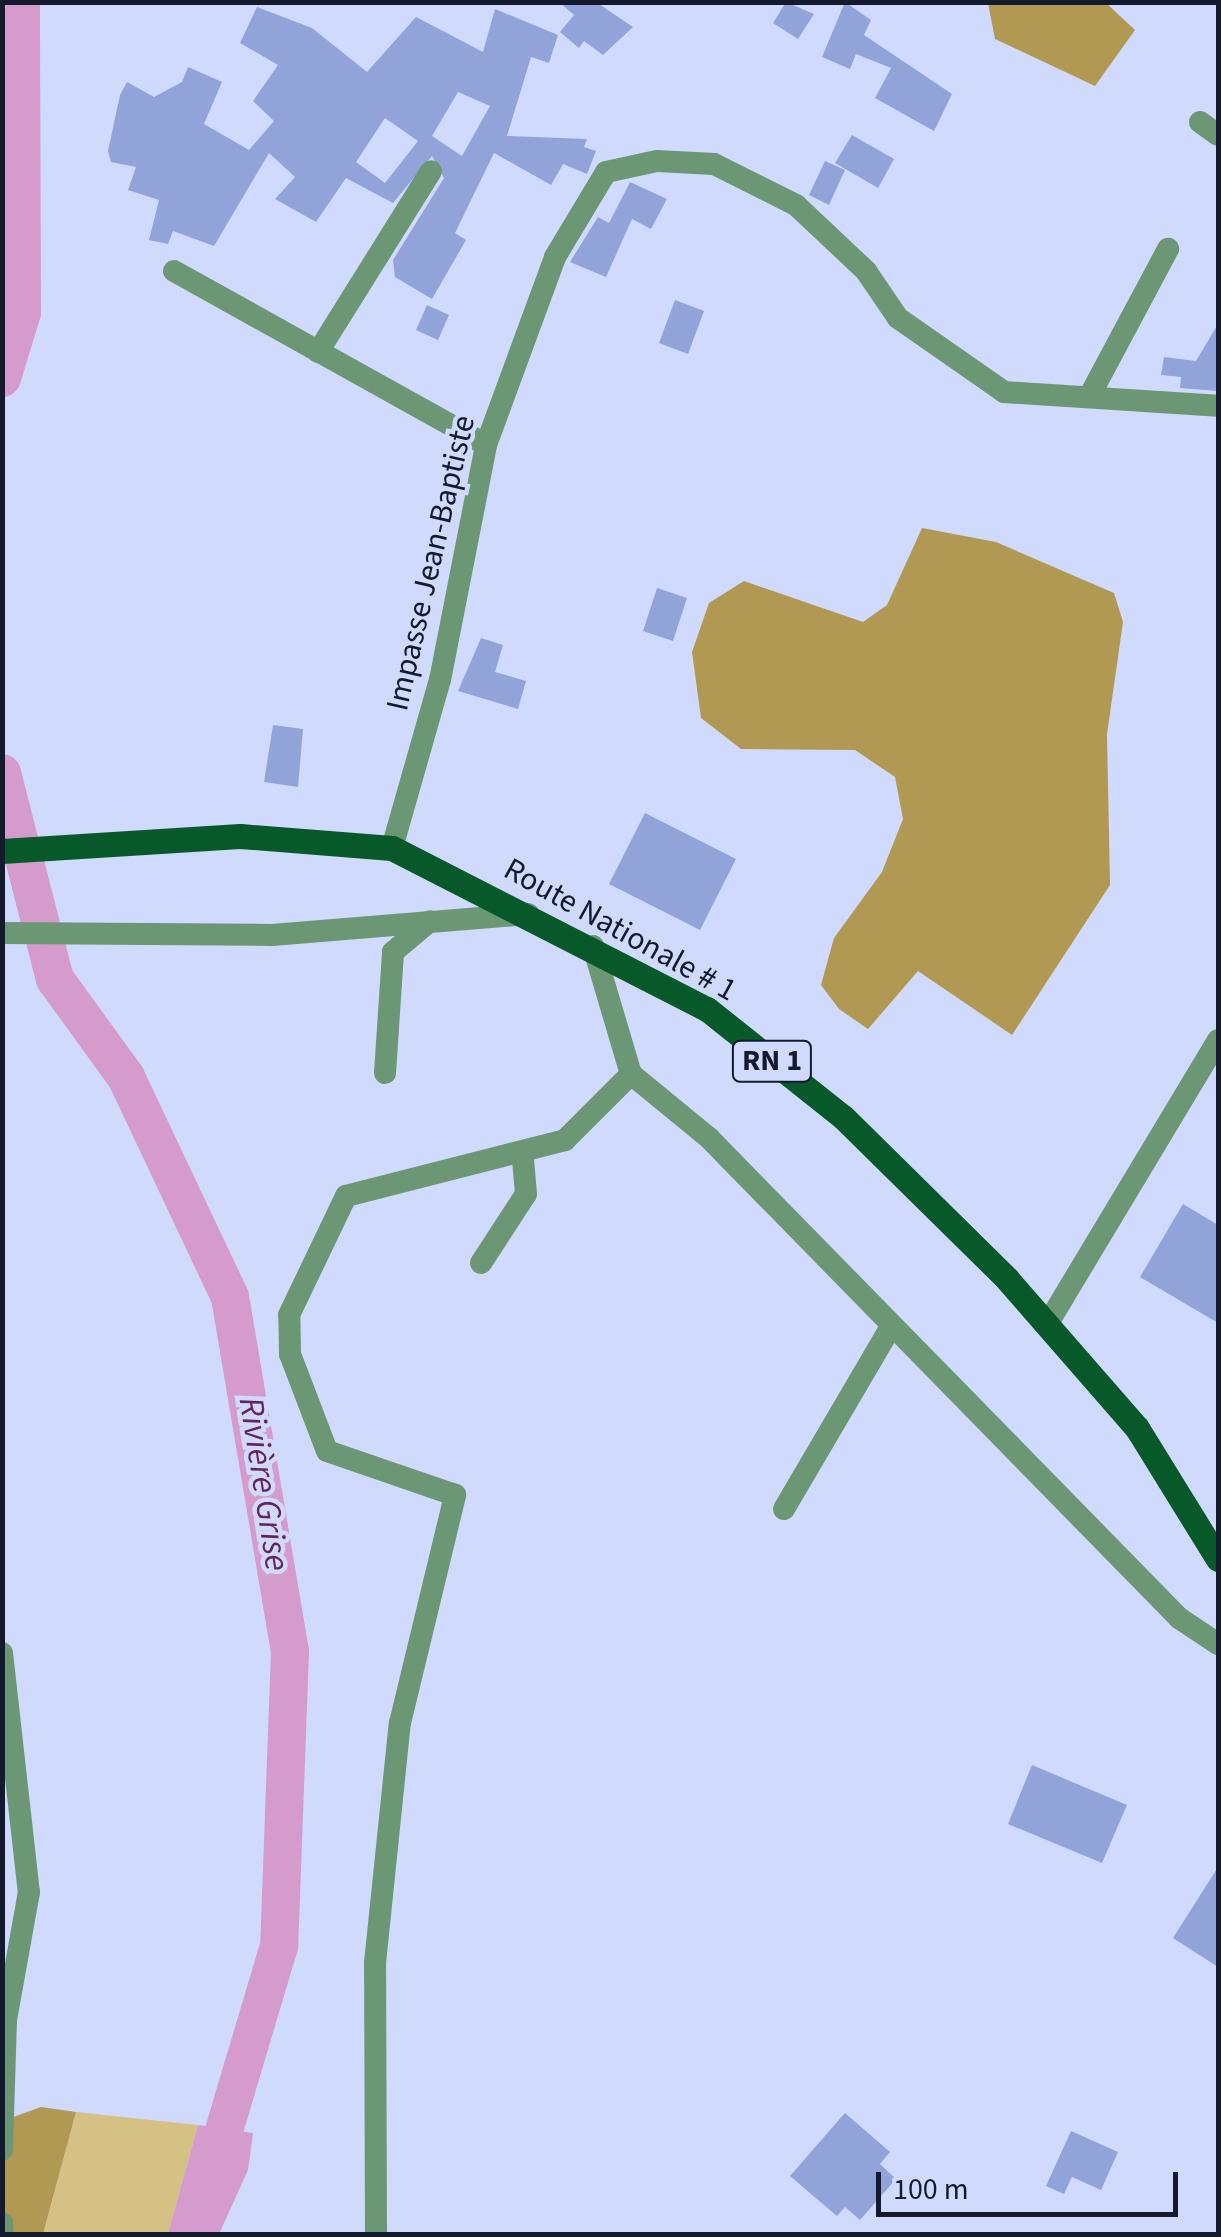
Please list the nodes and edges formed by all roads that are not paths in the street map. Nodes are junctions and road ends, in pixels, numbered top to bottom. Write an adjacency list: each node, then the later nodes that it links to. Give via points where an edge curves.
1 (431, 171): 4 (street)
2 (1168, 249): 5 (street)
3 (174, 271): 4 (street)
4 (318, 352): 7 (street)
5 (1089, 397): 6 (street, Impasse Jean-Baptiste); 7 (street, Impasse Jean-Baptiste, via 1004,392 974,379 898,318 866,271 796,205 714,164 657,161 606,172 578,215)
6 (1218, 406)
7 (486, 445): 8 (street, Impasse Jean-Baptiste, via 440,680)
8 (392, 848): 9 (main road, Route Nationale # 1 / RN 1, via 240,836); 10 (main road, Route Nationale # 1 / RN 1)
9 (2, 851)
10 (530, 914): 11 (street); 13 (main road, Route Nationale # 1 / RN 1)
11 (430, 921): 12 (street, via 152,938); 15 (street, via 393,952)
12 (2, 933)
13 (592, 946): 16 (street); 19 (main road, Route Nationale # 1 / RN 1, via 707,1008 842,1117)
14 (1218, 1040): 19 (street)
15 (385, 1073)
16 (631, 1074): 17 (street, via 564,1140); 20 (street, via 709,1138)
17 (523, 1157): 18 (street, via 526,1194); 28 (street, via 346,1196 290,1315 290,1354 327,1451 456,1494 400,1723 375,1963)
18 (481, 1263)
19 (1048, 1323): 22 (main road, Route Nationale # 1 / RN 1, via 1137,1428)
20 (890, 1330): 21 (street); 23 (street, via 1179,1618)
21 (784, 1509)
22 (1218, 1559)
23 (1218, 1644)
24 (2, 1653): 25 (street, via 29,1892 6,2020)
25 (2, 2150)
26 (2, 2223): 27 (street)
27 (3, 2234)
28 (376, 2234)

